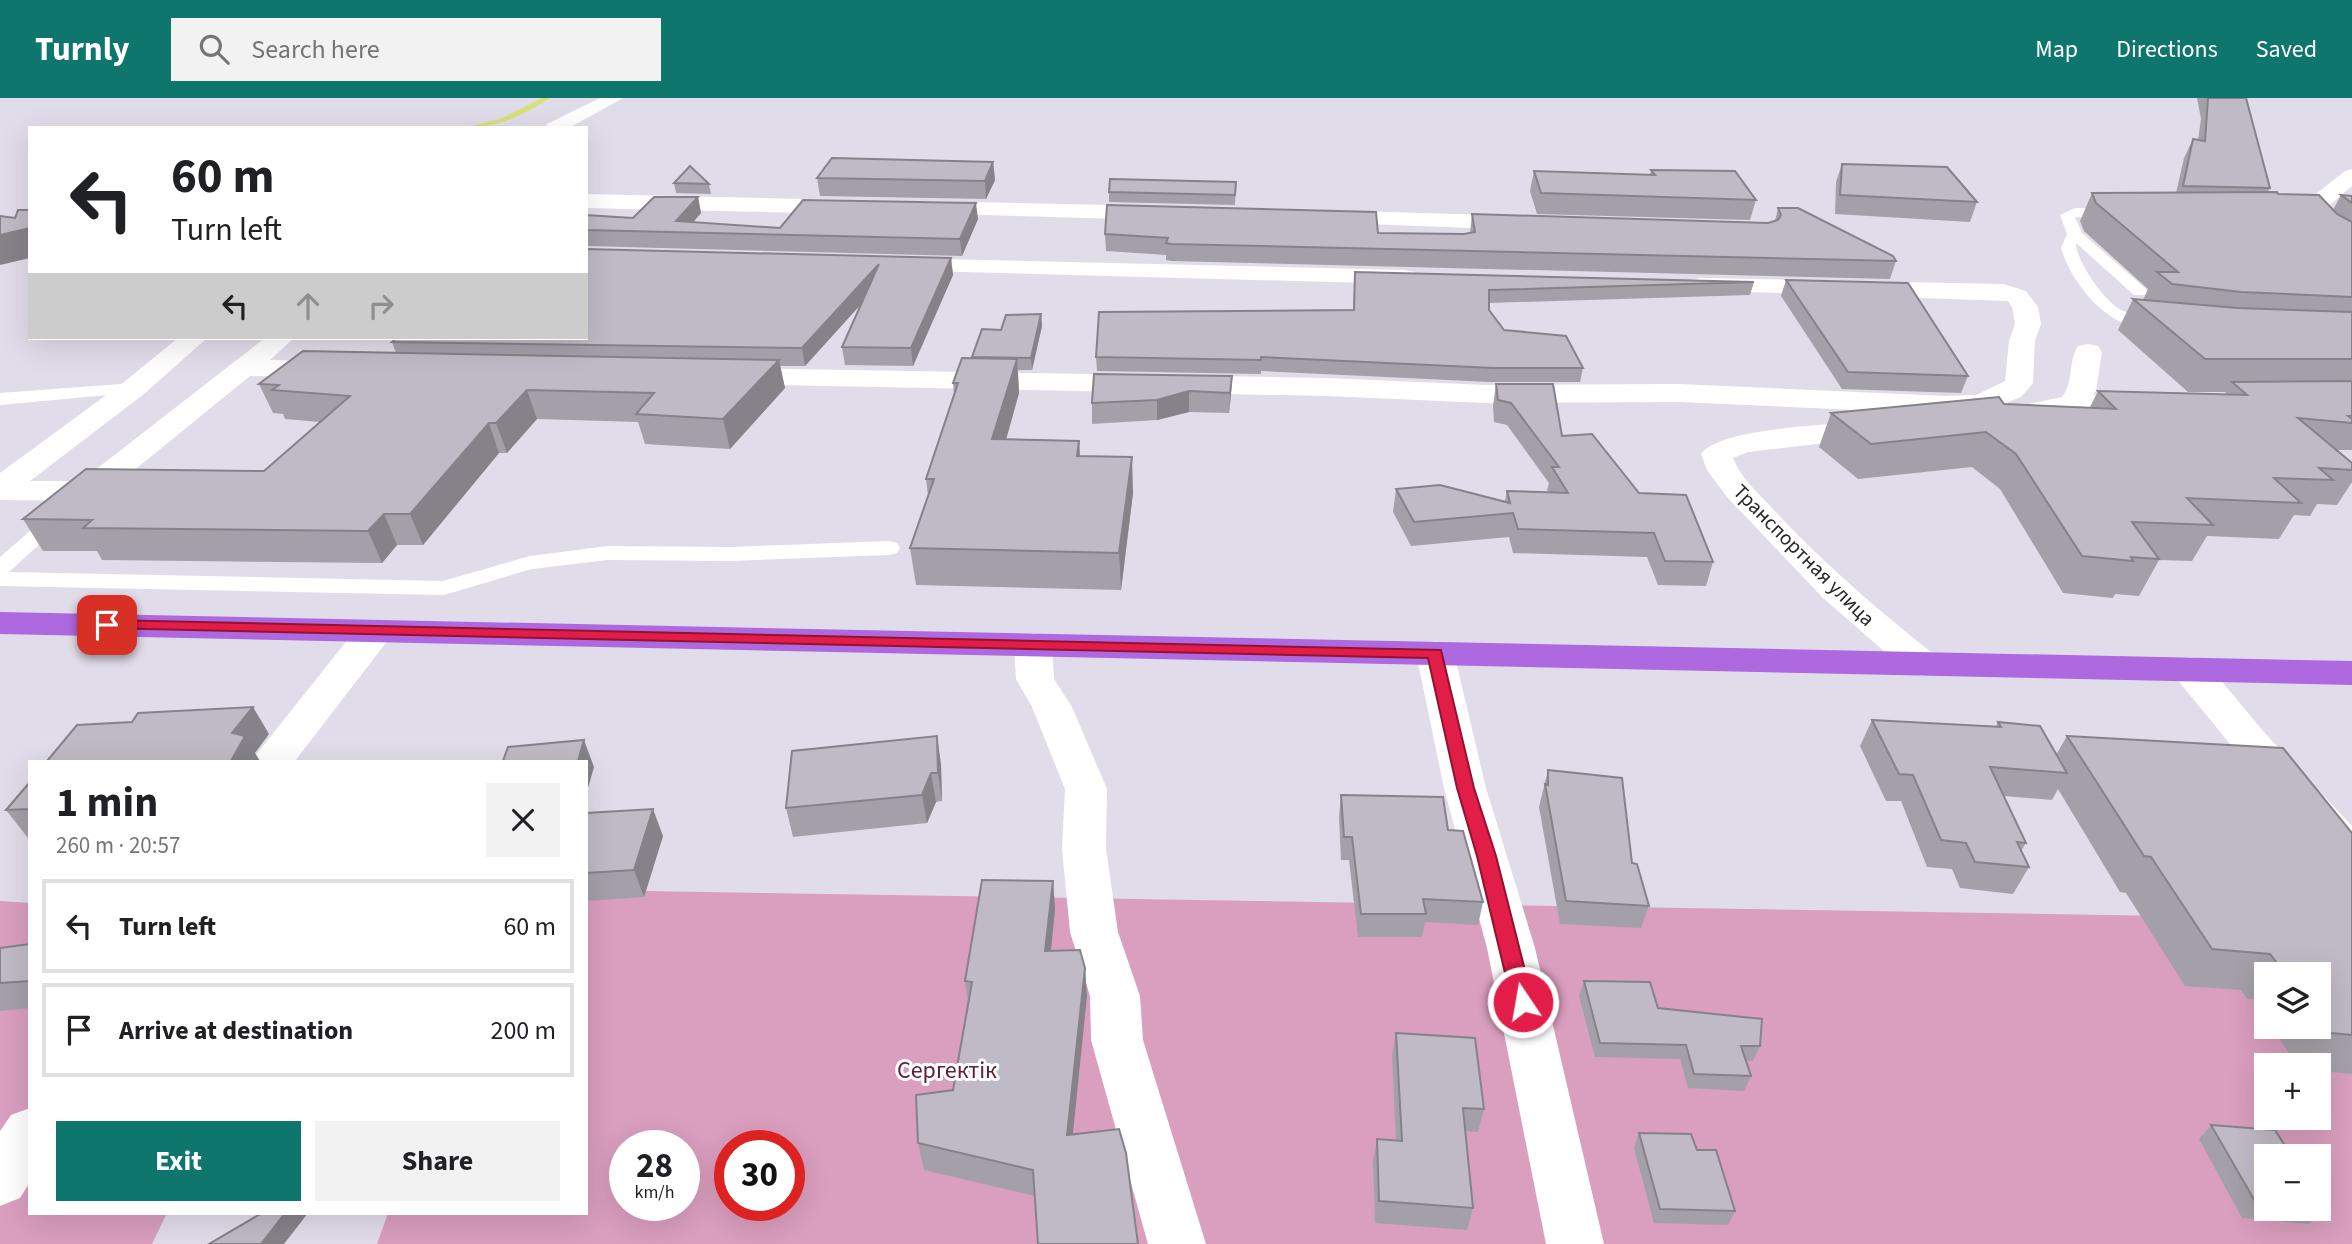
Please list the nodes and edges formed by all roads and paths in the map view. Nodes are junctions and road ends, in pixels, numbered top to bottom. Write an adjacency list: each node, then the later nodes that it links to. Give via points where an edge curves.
1 (614, 98): 2 (street)
2 (558, 126)
3 (2352, 175): 7 (street)
4 (588, 201): 5 (street)
5 (878, 208)
6 (904, 208): 8 (street)
7 (2318, 210)
8 (1178, 213)
9 (2139, 213): 12 (lane, via 2075,212 2067,215)
10 (1301, 216): 11 (street)
11 (1539, 224)
12 (2075, 235): 16 (lane); 17 (lane, via 2067,247 2109,311)
13 (881, 265): 14 (street)
14 (1434, 277)
15 (1672, 284): 23 (street, via 2022,289 2028,324 2019,383 1980,403 1947,405 1680,393 1486,394)
16 (2140, 292)
17 (2178, 328)
18 (192, 340): 24 (street)
19 (279, 340): 21 (street)
20 (2088, 352): 26 (street, via 2081,391)
21 (245, 368): 22 (street); 31 (street)
22 (363, 370)
23 (700, 375)
24 (134, 388): 25 (lane); 28 (street)
25 (0, 399)
26 (2072, 404): 27 (street); 39 (street, Транспортная улица, via 2031,414 1742,443 1716,454 1721,470 1778,535 1862,615)
27 (2175, 404)
28 (42, 456): 29 (street); 30 (street)
29 (0, 457)
30 (0, 489): 31 (street)
31 (89, 491): 33 (lane)
32 (889, 548): 34 (lane, via 608,553 530,563 444,588)
33 (0, 569)
34 (0, 579)
35 (0, 623): 36 (main road)
36 (376, 631): 37 (main road); 42 (street)
37 (1033, 645): 38 (main road); 46 (street, via 1035,679 1052,707 1086,789 1084,849 1094,932 1115,996 1117,1040)
38 (1435, 653): 39 (main road); 47 (street, via 1465,788 1511,948)
39 (1922, 664): 40 (main road)
40 (2190, 669): 41 (main road); 43 (street, via 2231,723)
41 (2352, 673)
42 (273, 760)
43 (2352, 855)
44 (28, 1135): 45 (street)
45 (0, 1180)
46 (1177, 1244)
47 (1575, 1244)

